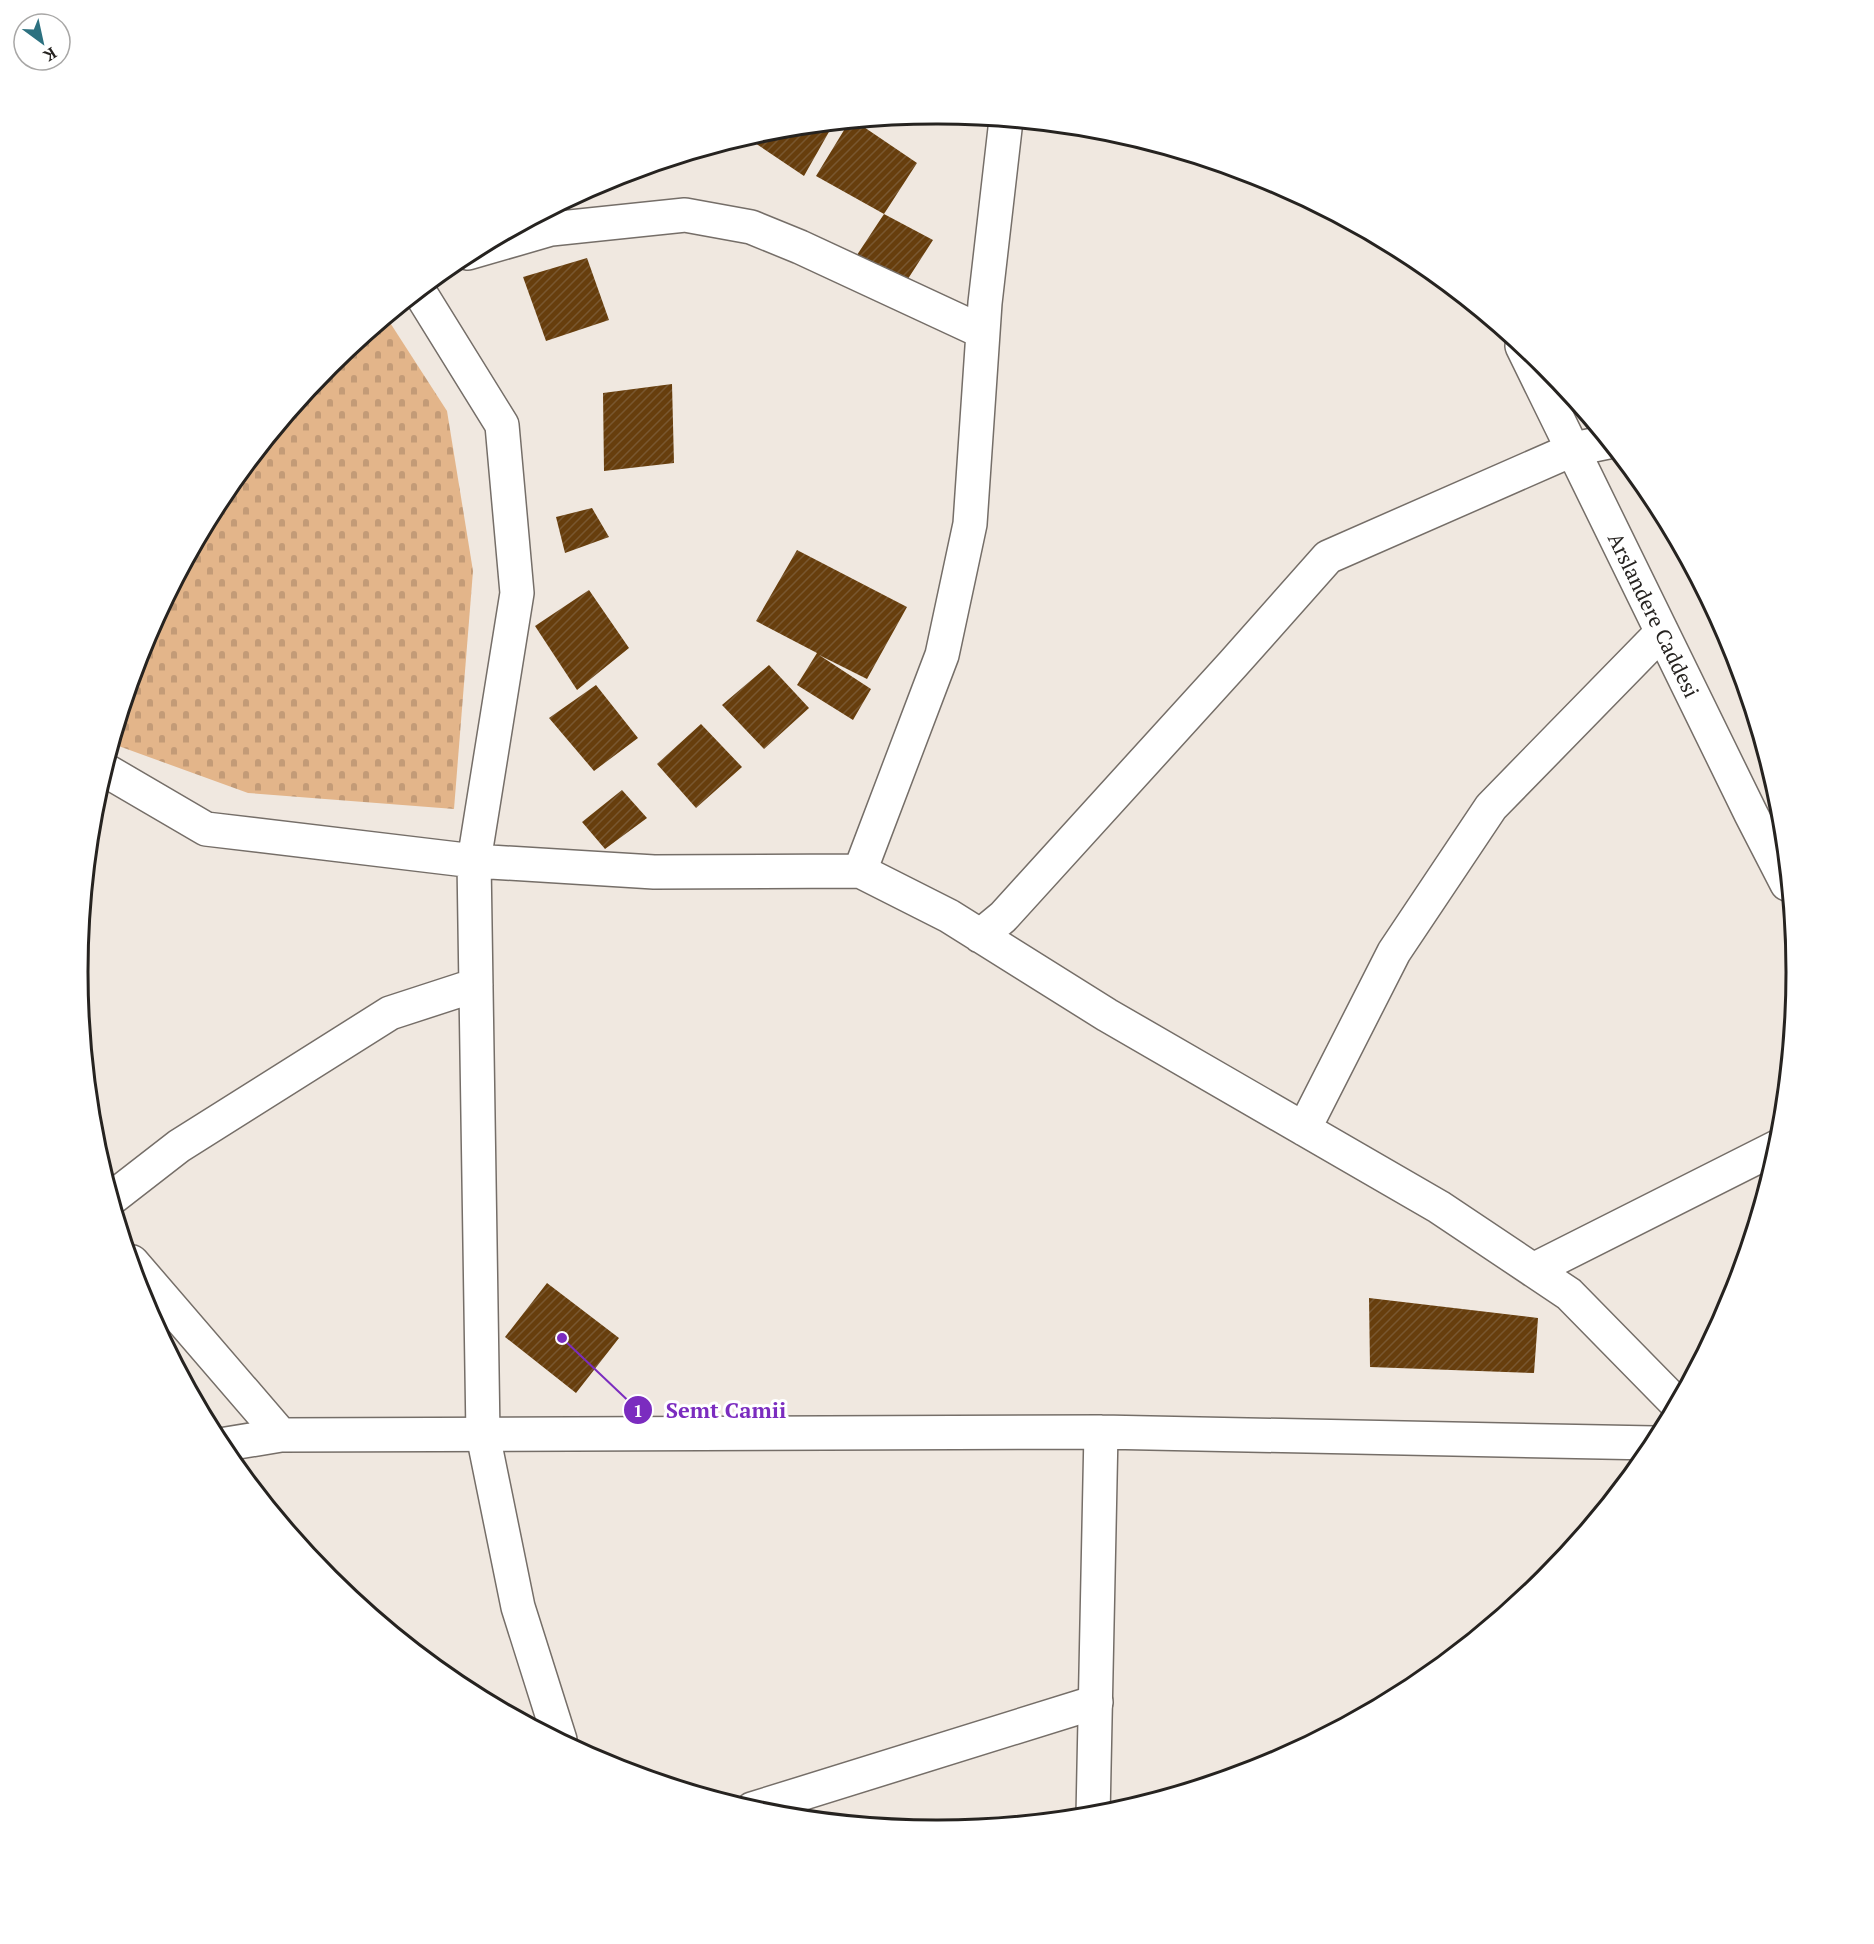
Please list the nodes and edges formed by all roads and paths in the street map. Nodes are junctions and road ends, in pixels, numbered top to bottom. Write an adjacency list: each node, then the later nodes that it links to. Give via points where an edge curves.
1 (1005, 126): 4 (street)
2 (504, 243): 4 (street, via 551,229 685,215 751,227)
3 (423, 297): 10 (street, via 502,425 517,593)
4 (983, 332): 12 (street, via 970,524 942,655)
5 (1533, 369): 7 (street, Arslandere Caddesi)
6 (1600, 444): 7 (street)
7 (1574, 449): 8 (street, Arslandere Caddesi); 13 (street, via 1328,557 1003,916)
8 (1662, 632): 11 (street, Arslandere Caddesi); 15 (street, via 1491,807 1394,952)
9 (112, 774): 10 (street, via 206,829)
10 (474, 861): 12 (street, via 654,872); 14 (street)
11 (1779, 868)
12 (860, 871): 13 (street)
13 (980, 936): 15 (street)
14 (476, 985): 17 (street, via 390,1013 179,1146); 22 (street)
15 (1304, 1129): 18 (street, via 1439,1207)
16 (1766, 1153): 18 (street)
17 (118, 1194)
18 (1533, 1270): 20 (street, via 1569,1294)
19 (146, 1279): 23 (street)
20 (1671, 1398)
21 (1101, 1432): 22 (street); 25 (street); 26 (street)
22 (483, 1435): 23 (street); 27 (street, via 518,1607)
23 (281, 1436): 24 (street)
24 (231, 1443)
25 (1643, 1443)
26 (1096, 1702): 28 (street); 29 (street)
27 (553, 1728)
28 (769, 1804)
29 (1093, 1806)

